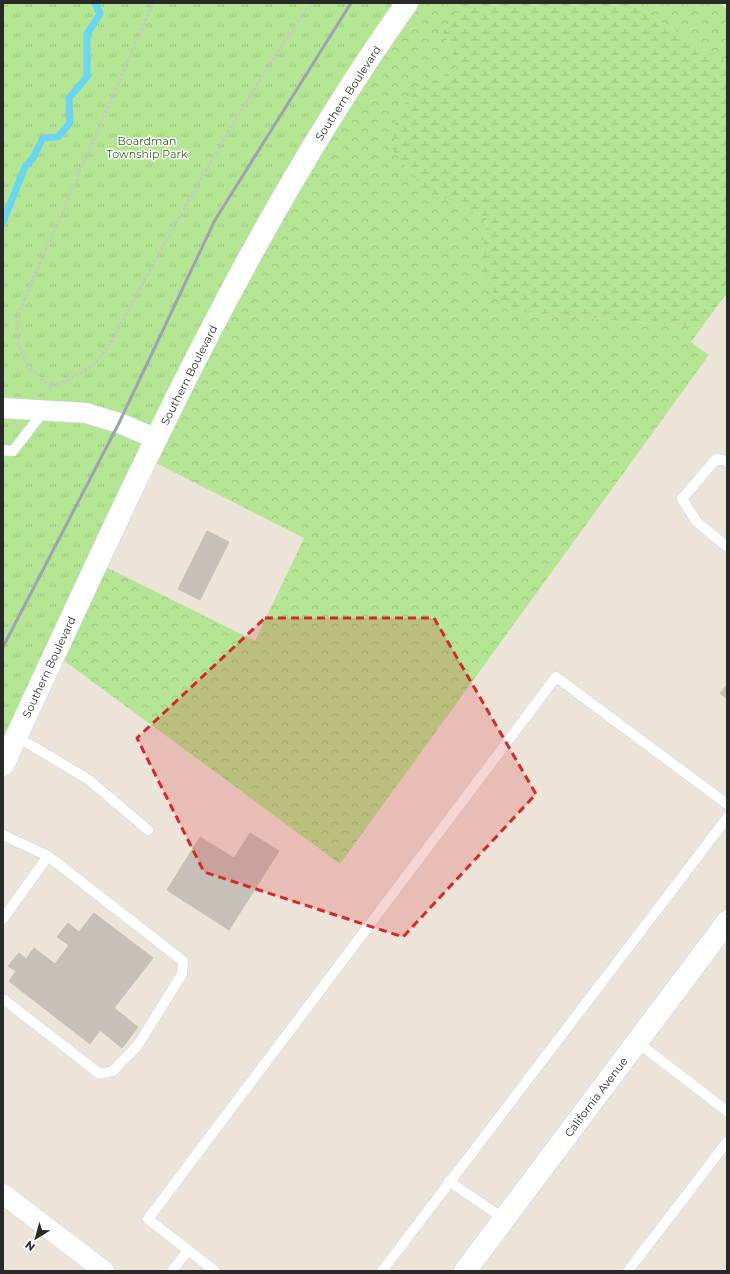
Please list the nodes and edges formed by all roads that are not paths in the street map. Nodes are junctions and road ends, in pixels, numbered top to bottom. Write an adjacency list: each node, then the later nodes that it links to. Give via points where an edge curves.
1 (407, 3): 4 (street, Southern Boulevard, via 306,158 232,289)
2 (3, 408): 3 (street)
3 (43, 412): 4 (street, via 86,414 119,423); 5 (lane, via 12,451)
4 (157, 438): 8 (street, Southern Boulevard)
5 (3, 450)
6 (727, 461): 7 (lane, via 716,459 682,499 697,522)
7 (727, 547)
8 (16, 736): 9 (street, Southern Boulevard); 12 (lane, via 89,780)
9 (3, 764)
10 (727, 804): 24 (lane, via 556,677 148,1219)
11 (727, 818): 21 (lane)
12 (148, 830)
13 (3, 835): 14 (lane)
14 (48, 856): 15 (lane); 17 (lane, via 183,961 182,974 138,1045 113,1071 100,1074)
15 (3, 919)
16 (727, 922): 18 (street, California Avenue)
17 (3, 999)
18 (637, 1042): 19 (lane); 23 (street, California Avenue)
19 (727, 1111)
20 (727, 1142): 30 (lane)
21 (449, 1181): 23 (lane); 28 (lane)
22 (3, 1194): 25 (street)
23 (504, 1220): 29 (street, California Avenue)
24 (188, 1250): 26 (lane); 27 (lane)
25 (104, 1271)
26 (172, 1271)
27 (215, 1271)
28 (382, 1271)
29 (465, 1271)
30 (628, 1271)

